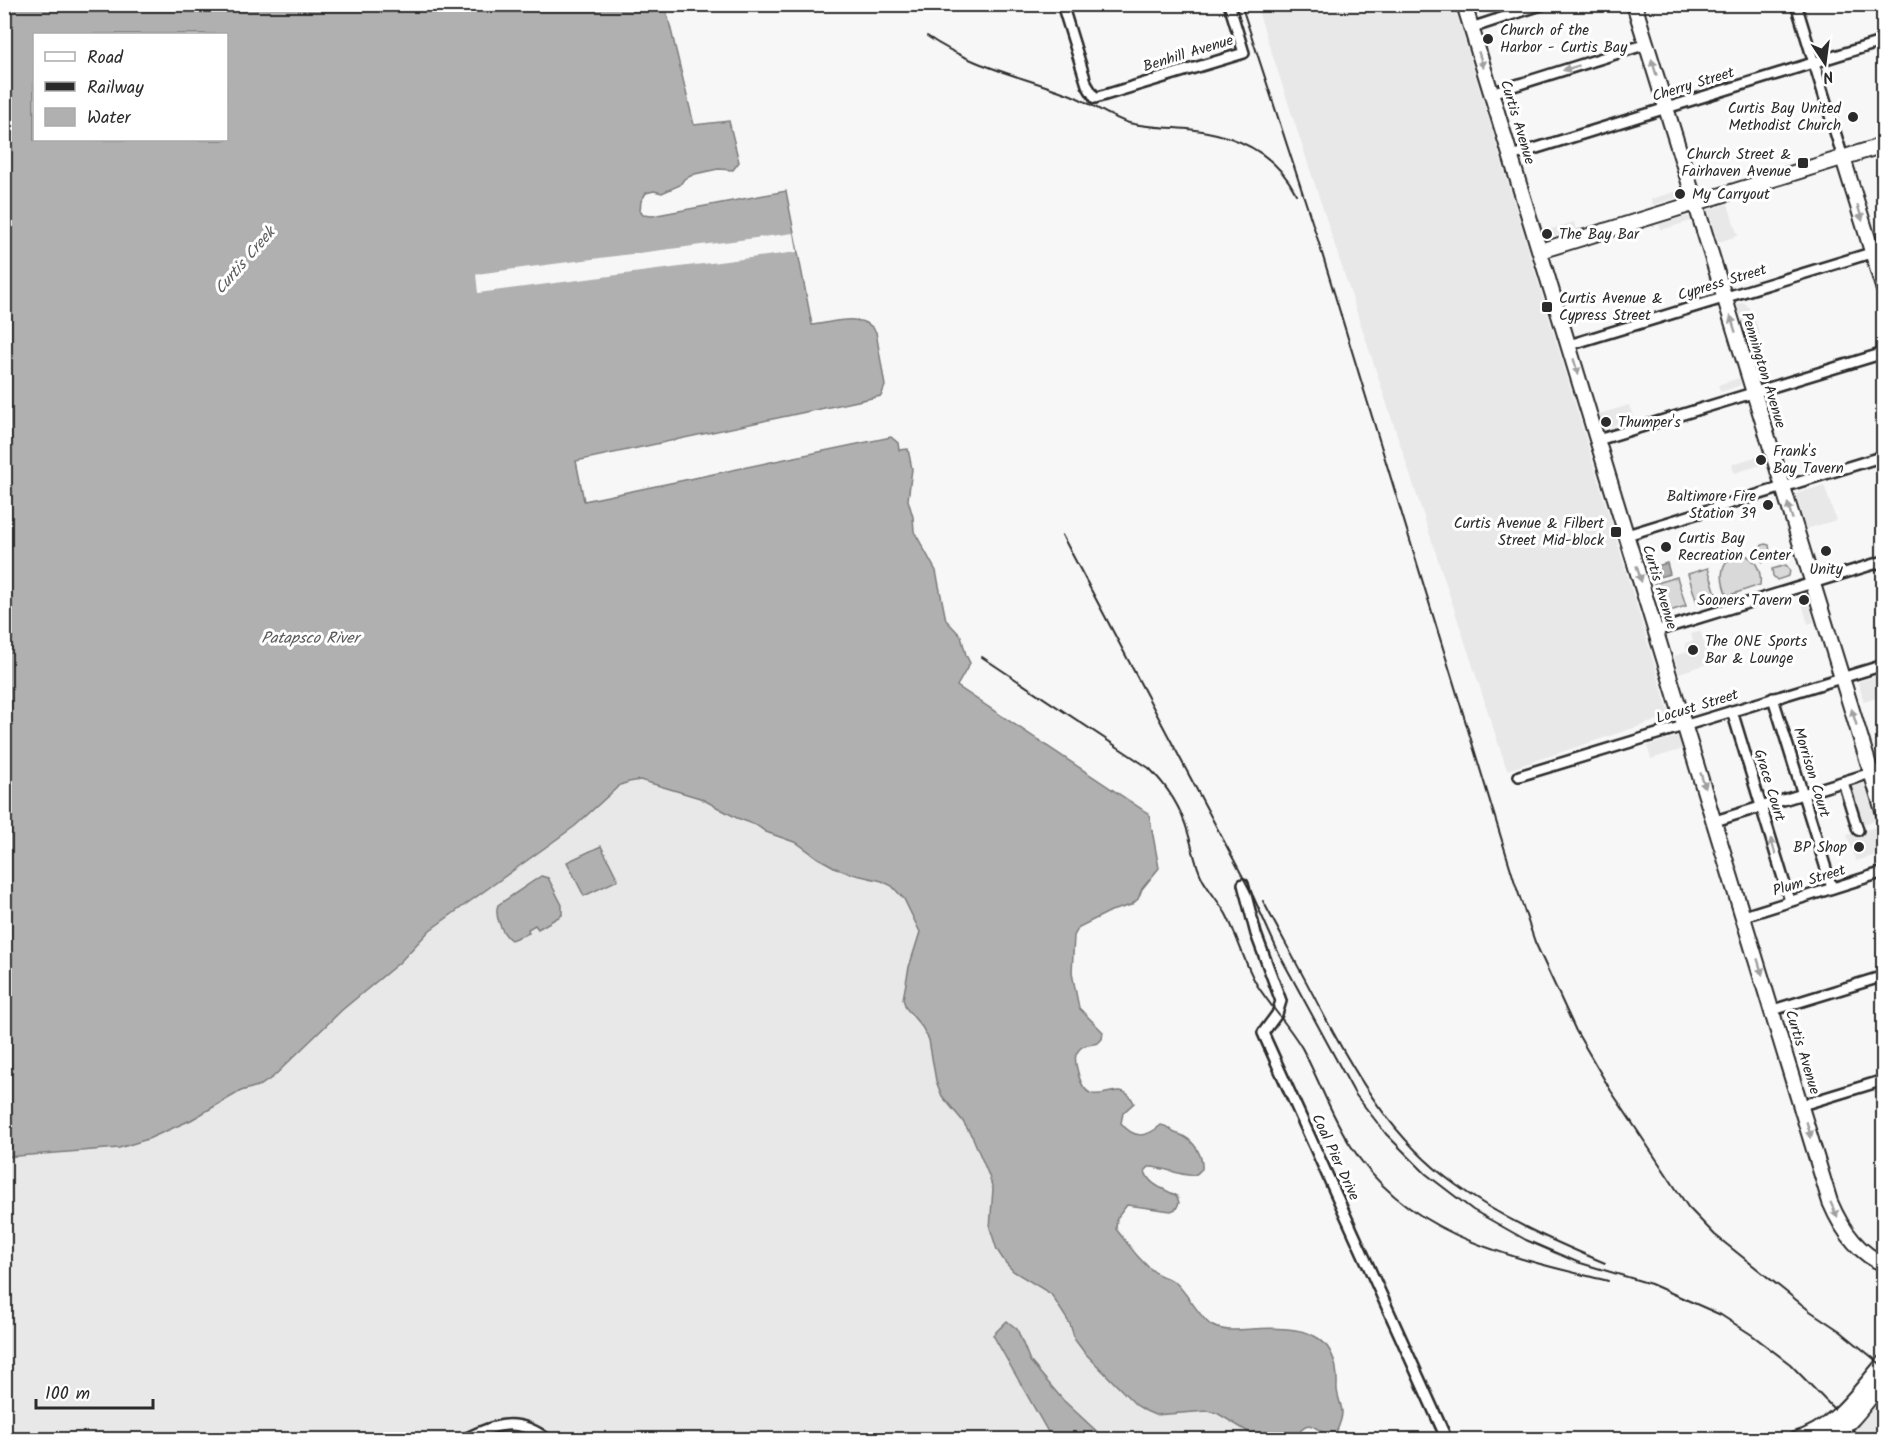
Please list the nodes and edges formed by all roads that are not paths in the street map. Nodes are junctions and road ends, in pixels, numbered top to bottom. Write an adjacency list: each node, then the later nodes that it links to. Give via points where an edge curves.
1 (1062, 4): 2 (street, Benhill Avenue, via 1083,75 1095,98 1244,53)
2 (1229, 4)
3 (1464, 4): 7 (main road, Curtis Avenue)
4 (1544, 4): 7 (street)
5 (1635, 4): 9 (main road, Pennington Avenue)
6 (1796, 4): 10 (street)
7 (1471, 28): 11 (main road, Curtis Avenue, one-way to 11)
8 (1884, 41): 10 (street, Cherry Street)
9 (1647, 44): 11 (street, one-way to 11); 12 (main road, Pennington Avenue, one-way to 9)
10 (1814, 62): 12 (street, Cherry Street); 15 (street)
11 (1491, 93): 14 (main road, Curtis Avenue)
12 (1666, 108): 14 (street, Cherry Street); 16 (main road, Pennington Avenue)
13 (1884, 145): 15 (main road)
14 (1511, 156): 18 (main road, Curtis Avenue)
15 (1843, 158): 16 (main road); 17 (main road, one-way to 17)
16 (1695, 203): 18 (main road); 20 (main road, Pennington Avenue)
17 (1878, 250): 19 (main road); 20 (street, Cypress Street)
18 (1540, 251): 21 (main road, Curtis Avenue)
19 (1884, 290)
20 (1724, 297): 21 (street, Cypress Street); 23 (main road, Pennington Avenue, one-way to 20)
21 (1569, 345): 24 (main road, Curtis Avenue, one-way to 24)
22 (1884, 353): 23 (street)
23 (1754, 392): 24 (street); 26 (main road, Pennington Avenue)
24 (1598, 440): 27 (main road, Curtis Avenue)
25 (1884, 456): 26 (street)
26 (1783, 487): 27 (street); 29 (main road, Pennington Avenue, one-way to 26)
27 (1627, 535): 30 (main road, Curtis Avenue, one-way to 30)
28 (1884, 561): 29 (street)
29 (1812, 583): 30 (street); 32 (main road, Pennington Avenue)
30 (1656, 631): 35 (main road, Curtis Avenue)
31 (1884, 665): 32 (street, Locust Street)
32 (1841, 678): 33 (street, Locust Street); 36 (main road, Pennington Avenue, one-way to 32)
33 (1773, 698): 34 (street, Locust Street); 39 (street, Morrison Court)
34 (1732, 711): 35 (street, Locust Street); 40 (street, Grace Court)
35 (1685, 725): 37 (street, Locust Street); 42 (main road, Curtis Avenue, one-way to 42)
36 (1877, 771): 38 (street); 41 (main road, Pennington Avenue)
37 (1519, 776)
38 (1843, 782): 39 (street); 43 (street)
39 (1803, 794): 40 (street); 46 (street, Morrison Court)
40 (1761, 807): 42 (street); 47 (street, Grace Court, one-way to 40)
41 (1884, 814)
42 (1715, 821): 48 (main road, Curtis Avenue)
43 (1858, 830)
44 (1884, 873): 46 (street, Plum Street)
45 (1244, 884): 58 (street, Coal Pier Drive, via 1256,934 1281,1001 1263,1033)
46 (1832, 888): 47 (street, Plum Street)
47 (1790, 902): 48 (street, Plum Street)
48 (1744, 916): 50 (main road, Curtis Avenue, one-way to 50)
49 (1884, 976): 50 (street)
50 (1773, 1010): 52 (main road, Curtis Avenue)
51 (1884, 1080): 52 (street)
52 (1802, 1105): 53 (main road, Curtis Avenue, one-way to 53, via 1838,1220 1862,1250)
53 (1884, 1264)
54 (1884, 1363): 59 (main road, via 1833,1420)
55 (1884, 1380): 60 (main road, via 1853,1417)
56 (463, 1440): 57 (street, via 499,1425 519,1425)
57 (548, 1440)
58 (1447, 1440)
59 (1795, 1440)
60 (1826, 1440)

